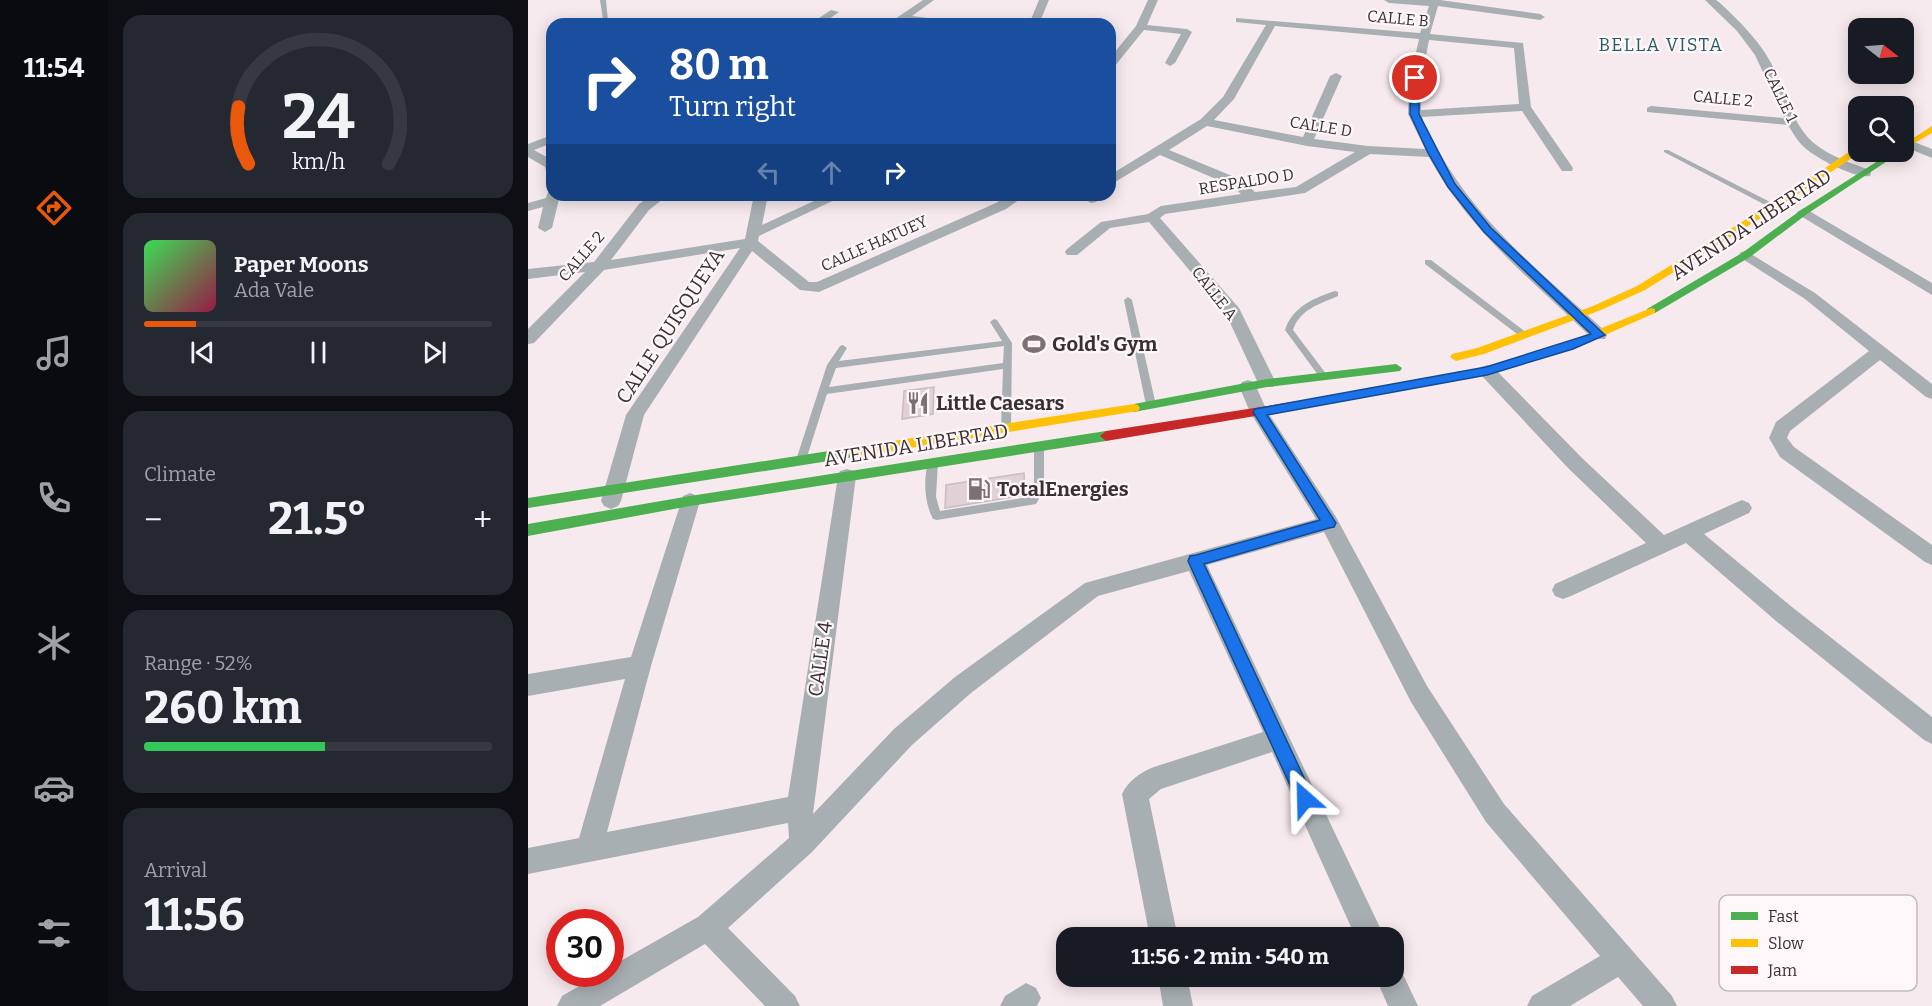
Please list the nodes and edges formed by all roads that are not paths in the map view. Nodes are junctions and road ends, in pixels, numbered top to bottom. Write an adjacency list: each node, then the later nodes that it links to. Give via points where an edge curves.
1 (603, 0): 12 (lane)
2 (929, 0): 14 (street)
3 (1044, 0): 15 (street)
4 (1153, 0): 18 (street)
5 (1389, 0): 8 (street)
6 (1503, 0): 10 (street)
7 (1710, 0): 27 (street, CALLE 1, via 1764,59)
8 (1434, 1): 10 (street); 19 (street)
9 (834, 12): 13 (street)
10 (1504, 12): 11 (street)
11 (1540, 17)
12 (606, 18)
13 (824, 18)
14 (903, 18)
15 (1036, 18)
16 (1240, 20): 17 (street, CALLE B)
17 (1272, 23): 19 (street, CALLE B); 26 (street, via 1228,99)
18 (1141, 27): 20 (street); 21 (street, via 1187,32)
19 (1426, 35): 23 (street, CALLE B, via 1520,46); 25 (street, via 1415,78)
20 (1116, 58)
21 (1170, 63)
22 (1336, 76): 31 (street)
23 (1525, 107): 25 (street); 43 (street)
24 (1651, 110): 27 (street, CALLE 2)
25 (1414, 114): 37 (street)
26 (1205, 122): 31 (street, CALLE D); 35 (street)
27 (1792, 122): 40 (street, CALLE 1, via 1809,146)
28 (1932, 129): 29 (main road, AVENIDA LIBERTAD)
29 (1914, 141)
30 (546, 142): 32 (street)
31 (1307, 142): 33 (street, CALLE D)
32 (528, 150): 42 (street)
33 (1368, 150): 37 (street, CALLE D); 46 (street, RESPALDO D, via 1300,190)
34 (1914, 150): 38 (street)
35 (1161, 151): 45 (street); 46 (street, via 1237,183)
36 (1666, 151): 53 (lane)
37 (1432, 153): 67 (street, via 1451,185 1487,230)
38 (1932, 154)
39 (1848, 156): 40 (main road, AVENIDA LIBERTAD)
40 (1837, 162): 44 (street, CALLE 1); 53 (main road, AVENIDA LIBERTAD)
41 (1882, 162): 44 (main road, AVENIDA LIBERTAD)
42 (546, 163)
43 (1567, 168)
44 (1865, 173): 55 (main road, AVENIDA LIBERTAD)
45 (1116, 177)
46 (1253, 198): 56 (street, RESPALDO D, via 1161,210)
47 (546, 200): 54 (street)
48 (550, 201): 57 (street)
49 (652, 201): 62 (street, CALLE 2)
50 (760, 201): 58 (street, CALLE QUISQUEYA)
51 (826, 201): 58 (street)
52 (1009, 201): 58 (street, CALLE HATUEY, via 819,287 806,287)
53 (1774, 206): 67 (main road, AVENIDA LIBERTAD, via 1641,288)
54 (528, 207)
55 (1804, 212): 60 (main road, AVENIDA LIBERTAD); 64 (street)
56 (1154, 215): 59 (street, RESPALDO D, via 1106,225); 81 (street, CALLE A, via 1233,312)
57 (545, 228)
58 (752, 238): 62 (street); 92 (street, CALLE QUISQUEYA, via 635,415)
59 (1072, 252)
60 (1746, 255): 70 (main road, AVENIDA LIBERTAD, via 1639,318); 74 (street, via 1810,296)
61 (1428, 262): 69 (lane)
62 (599, 266): 63 (street); 71 (street, CALLE 2)
63 (528, 274)
64 (1932, 290)
65 (1335, 294): 80 (lane, via 1300,311 1292,318 1289,330)
66 (1128, 300): 85 (lane)
67 (1579, 315): 69 (main road, AVENIDA LIBERTAD); 70 (street)
68 (994, 322): 72 (lane)
69 (1524, 335): 75 (main road, AVENIDA LIBERTAD)
70 (1599, 335): 79 (main road, AVENIDA LIBERTAD)
71 (528, 339)
72 (1008, 344): 76 (lane); 77 (lane)
73 (843, 348): 76 (lane)
74 (1880, 351): 84 (street); 101 (street, via 1782,427 1778,438 1787,452)
75 (1437, 361)
76 (832, 365): 83 (lane)
77 (1007, 365): 83 (lane); 87 (lane)
78 (1405, 367): 80 (main road, AVENIDA LIBERTAD)
79 (1487, 371): 86 (main road, AVENIDA LIBERTAD); 100 (street)
80 (1324, 377): 81 (main road, AVENIDA LIBERTAD)
81 (1267, 383): 82 (main road, AVENIDA LIBERTAD)
82 (1248, 386): 85 (main road, AVENIDA LIBERTAD); 86 (street)
83 (826, 391): 89 (lane)
84 (1932, 393)
85 (1151, 405): 87 (main road, AVENIDA LIBERTAD)
86 (1259, 412): 88 (main road, AVENIDA LIBERTAD); 97 (street)
87 (1006, 428): 89 (main road, AVENIDA LIBERTAD)
88 (1040, 446): 90 (main road, AVENIDA LIBERTAD); 90 (lane, via 1039,490 1032,501 937,516 933,511)
89 (801, 460): 92 (main road, AVENIDA LIBERTAD)
90 (933, 462): 91 (main road, AVENIDA LIBERTAD)
91 (847, 476): 93 (main road, AVENIDA LIBERTAD); 108 (street, CALLE 4)
92 (615, 489): 94 (main road, AVENIDA LIBERTAD); 96 (street, CALLE QUISQUEYA)
93 (690, 501): 96 (main road, AVENIDA LIBERTAD); 104 (street)
94 (528, 503)
95 (1742, 508): 99 (street)
96 (607, 516): 98 (main road, AVENIDA LIBERTAD)
97 (1329, 523): 102 (street); 115 (street, via 1419,694 1496,813)
98 (528, 530)
99 (1688, 533): 100 (street); 106 (street)
100 (1661, 545): 103 (street)
101 (1932, 556)
102 (1196, 561): 107 (street); 109 (street, via 1092,588 963,685 903,737)
103 (1563, 590)
104 (640, 666): 105 (street); 110 (street)
105 (528, 685)
106 (1932, 732)
107 (1277, 739): 113 (street, via 1154,779 1135,794); 114 (street)
108 (799, 808): 109 (street, CALLE 4); 110 (street)
109 (803, 843): 112 (street)
110 (589, 849): 111 (street)
111 (528, 861)
112 (708, 927): 118 (street); 119 (street)
113 (1162, 927)
114 (1366, 927)
115 (1621, 959): 122 (street); 123 (street)
116 (1174, 987): 120 (street)
117 (1394, 987): 121 (street)
118 (572, 1006)
119 (785, 1006)
120 (1178, 1006)
121 (1403, 1006)
122 (1542, 1006)
123 (1662, 1006)

